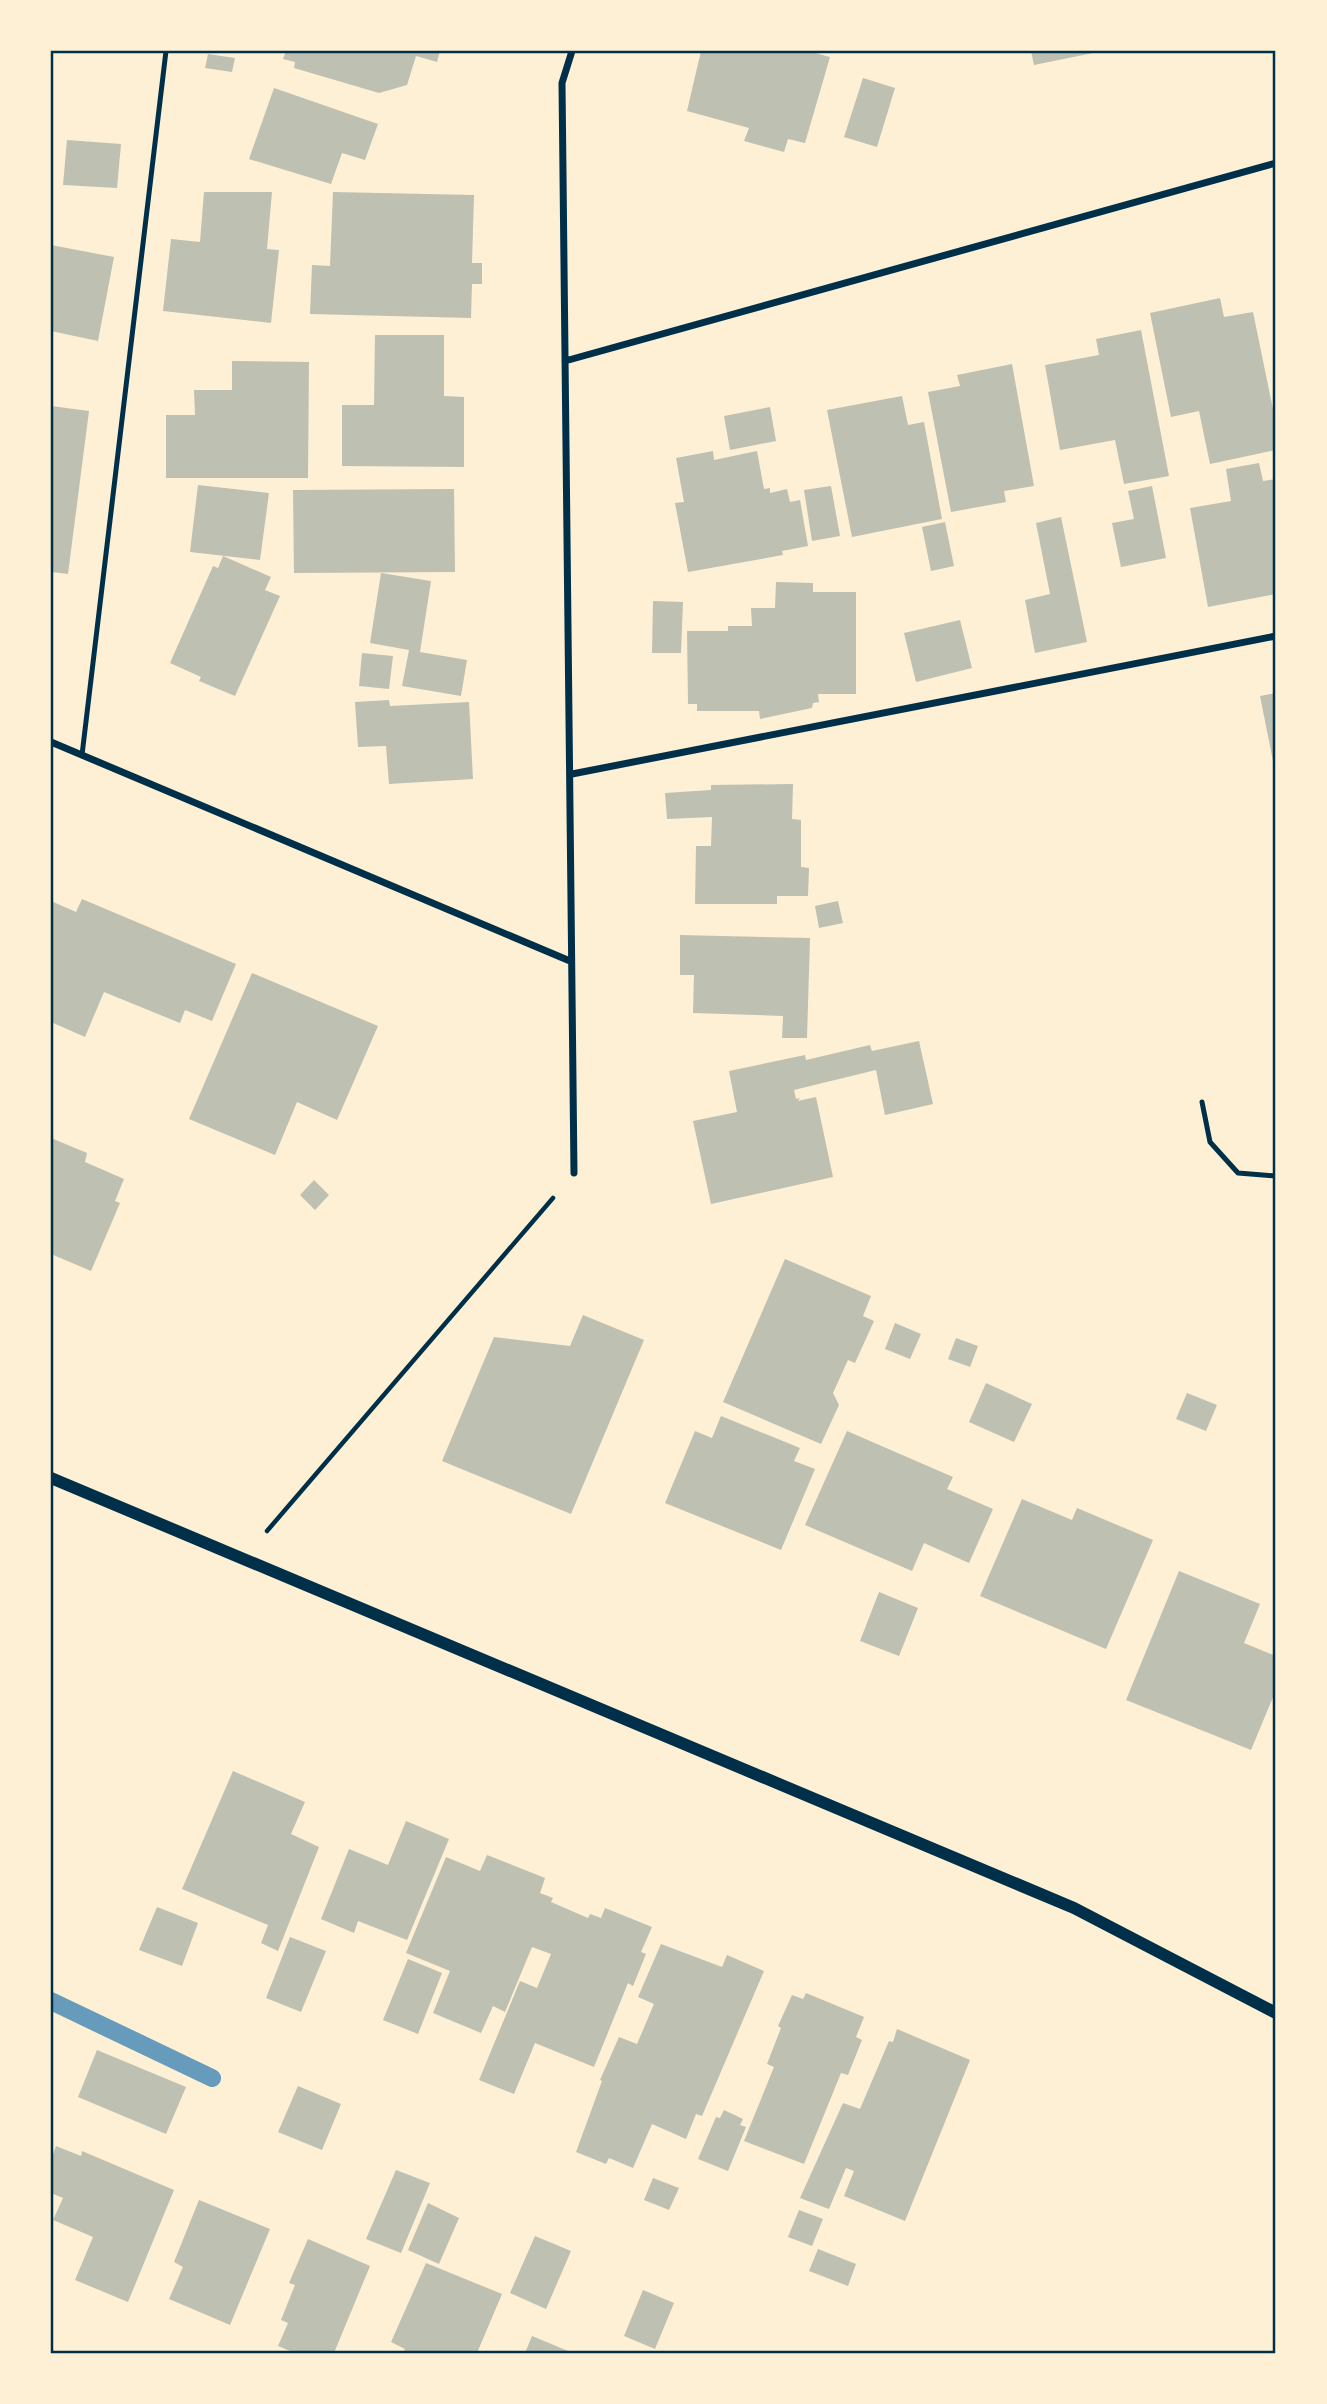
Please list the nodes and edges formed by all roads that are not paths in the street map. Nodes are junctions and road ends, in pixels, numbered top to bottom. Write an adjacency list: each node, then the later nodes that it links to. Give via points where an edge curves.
1 (166, 51): 7 (lane)
2 (572, 51): 4 (street, via 562,83)
3 (1276, 163): 4 (street)
4 (565, 361): 8 (street)
5 (1276, 636): 8 (street)
6 (51, 742): 7 (street)
7 (82, 755): 9 (street)
8 (572, 774): 9 (street)
9 (570, 961): 11 (street)
10 (1202, 1102): 12 (lane, via 1210,1142 1238,1172)
11 (575, 1173)
12 (1276, 1176)
13 (51, 1478): 14 (street, via 1074,1908)
14 (1276, 2013)

